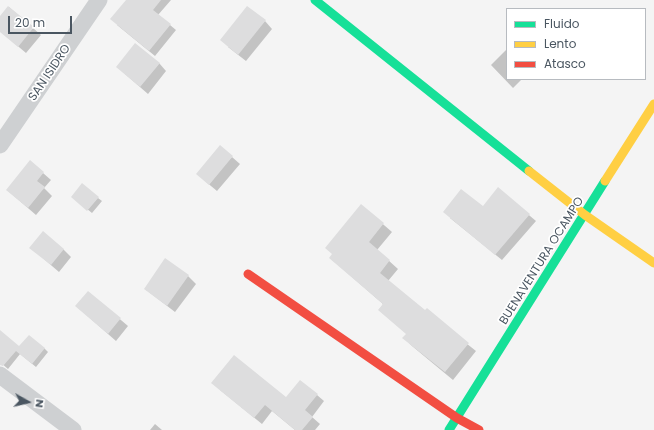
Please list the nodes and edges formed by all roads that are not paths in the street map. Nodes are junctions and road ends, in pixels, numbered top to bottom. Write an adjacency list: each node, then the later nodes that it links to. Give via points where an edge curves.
1 (99, 0): 4 (street, SAN ISIDRO)
2 (315, 0): 5 (street)
3 (654, 104): 5 (street, BUENAVENTURA OCAMPO)
4 (0, 145)
5 (585, 215): 6 (street); 9 (street, BUENAVENTURA OCAMPO)
6 (654, 263)
7 (248, 274): 9 (street)
8 (0, 375): 10 (street)
9 (456, 418): 11 (street, BUENAVENTURA OCAMPO); 12 (street)
10 (73, 430)
11 (449, 430)
12 (480, 430)

